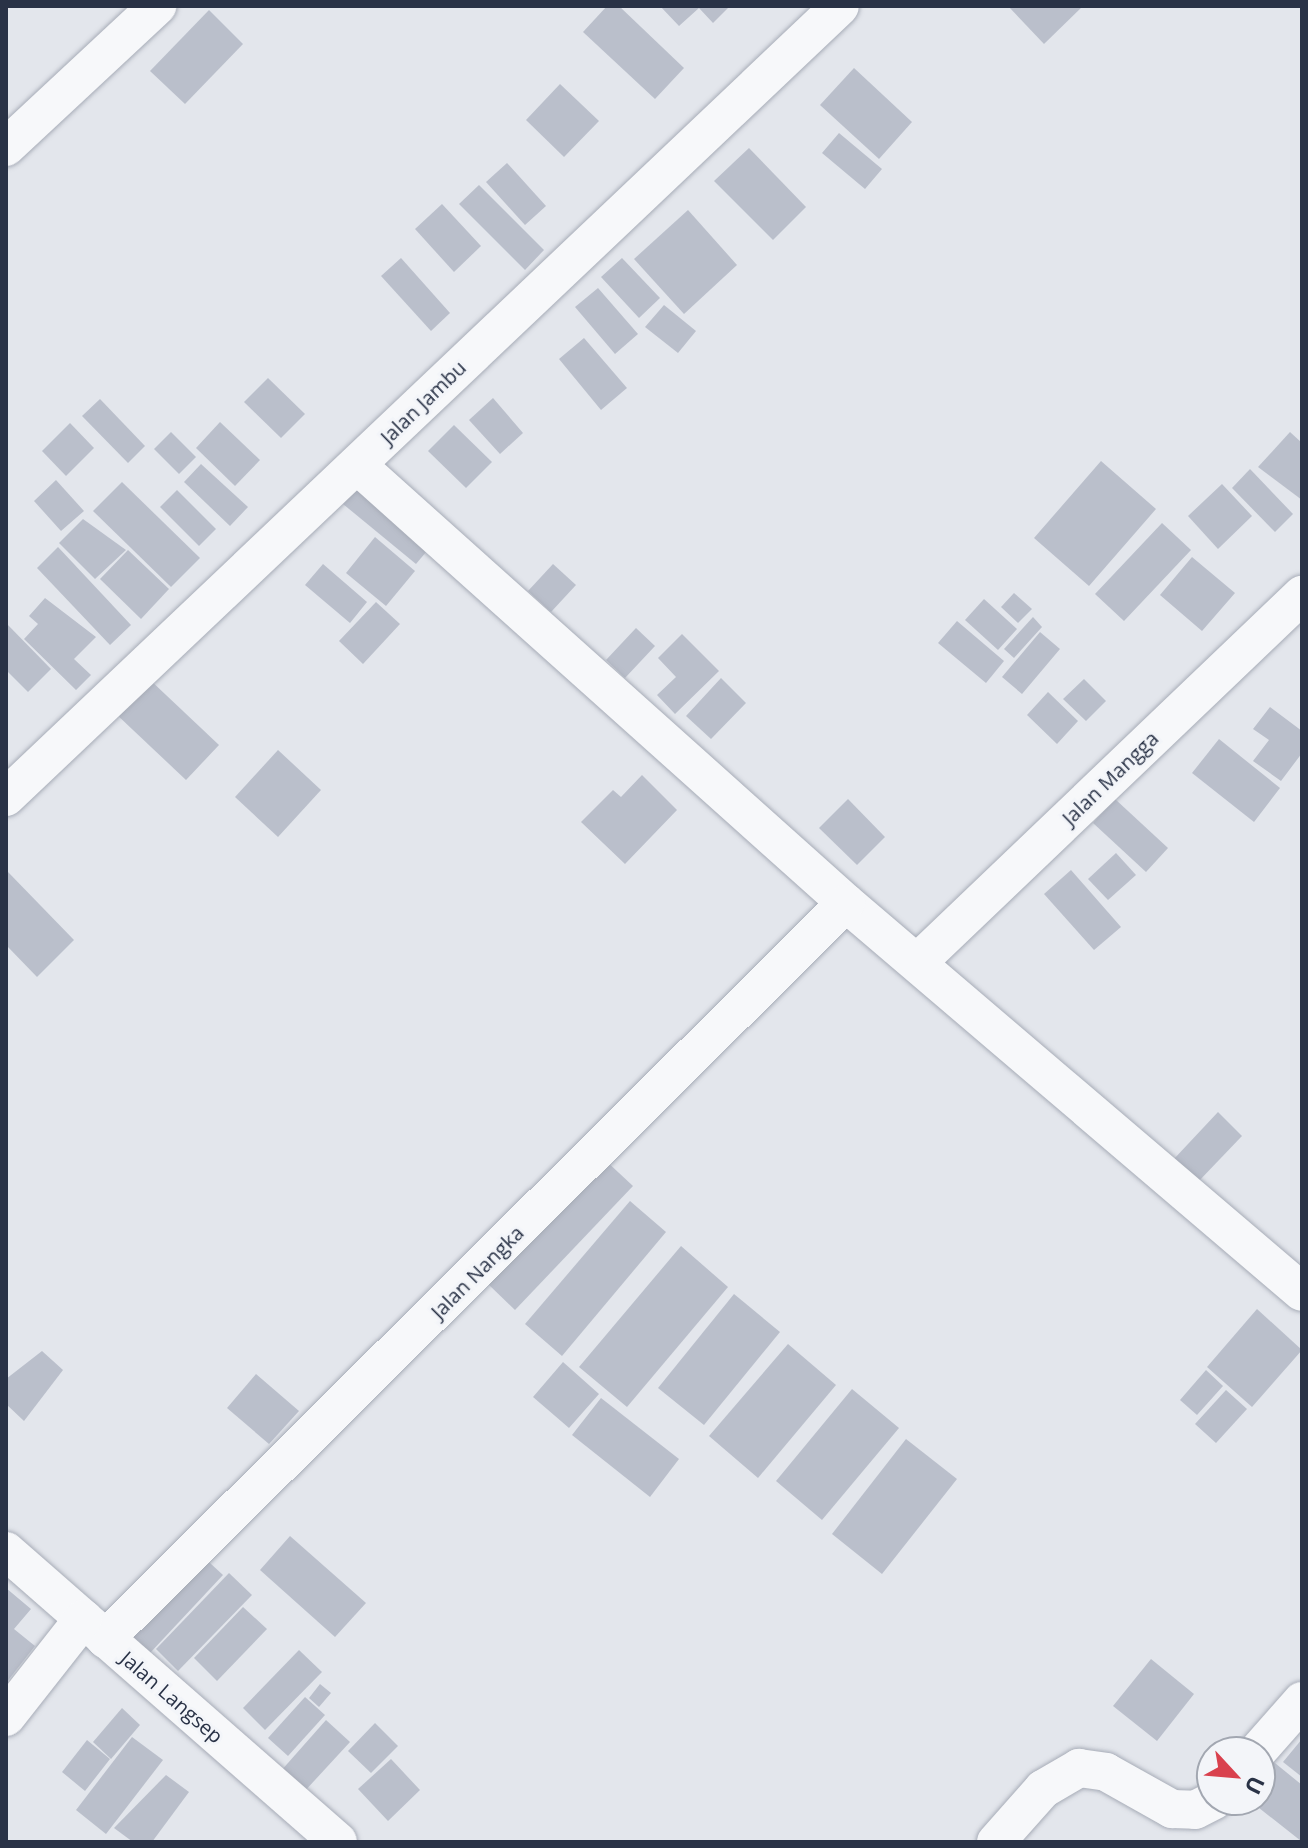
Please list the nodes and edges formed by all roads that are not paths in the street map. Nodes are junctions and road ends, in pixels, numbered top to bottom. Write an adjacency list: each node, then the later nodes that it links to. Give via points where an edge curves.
1 (157, 6): 3 (street)
2 (840, 6): 4 (street, Jalan Jambu)
3 (6, 147)
4 (357, 465): 6 (street, Jalan Jambu); 7 (street)
5 (1302, 595): 8 (street, Jalan Mangga)
6 (6, 797)
7 (846, 903): 8 (street); 11 (street, Jalan Nangka)
8 (919, 961): 9 (street)
9 (1302, 1292)
10 (6, 1551): 11 (street, Jalan Langsep)
11 (94, 1629): 13 (street, Jalan Nangka); 16 (street, Jalan Langsep)
12 (1302, 1701): 14 (street)
13 (6, 1717)
14 (1271, 1736)
15 (1196, 1810): 17 (street, via 1172,1809 1106,1772 1079,1768 1043,1789)
16 (338, 1842)
17 (996, 1842)

